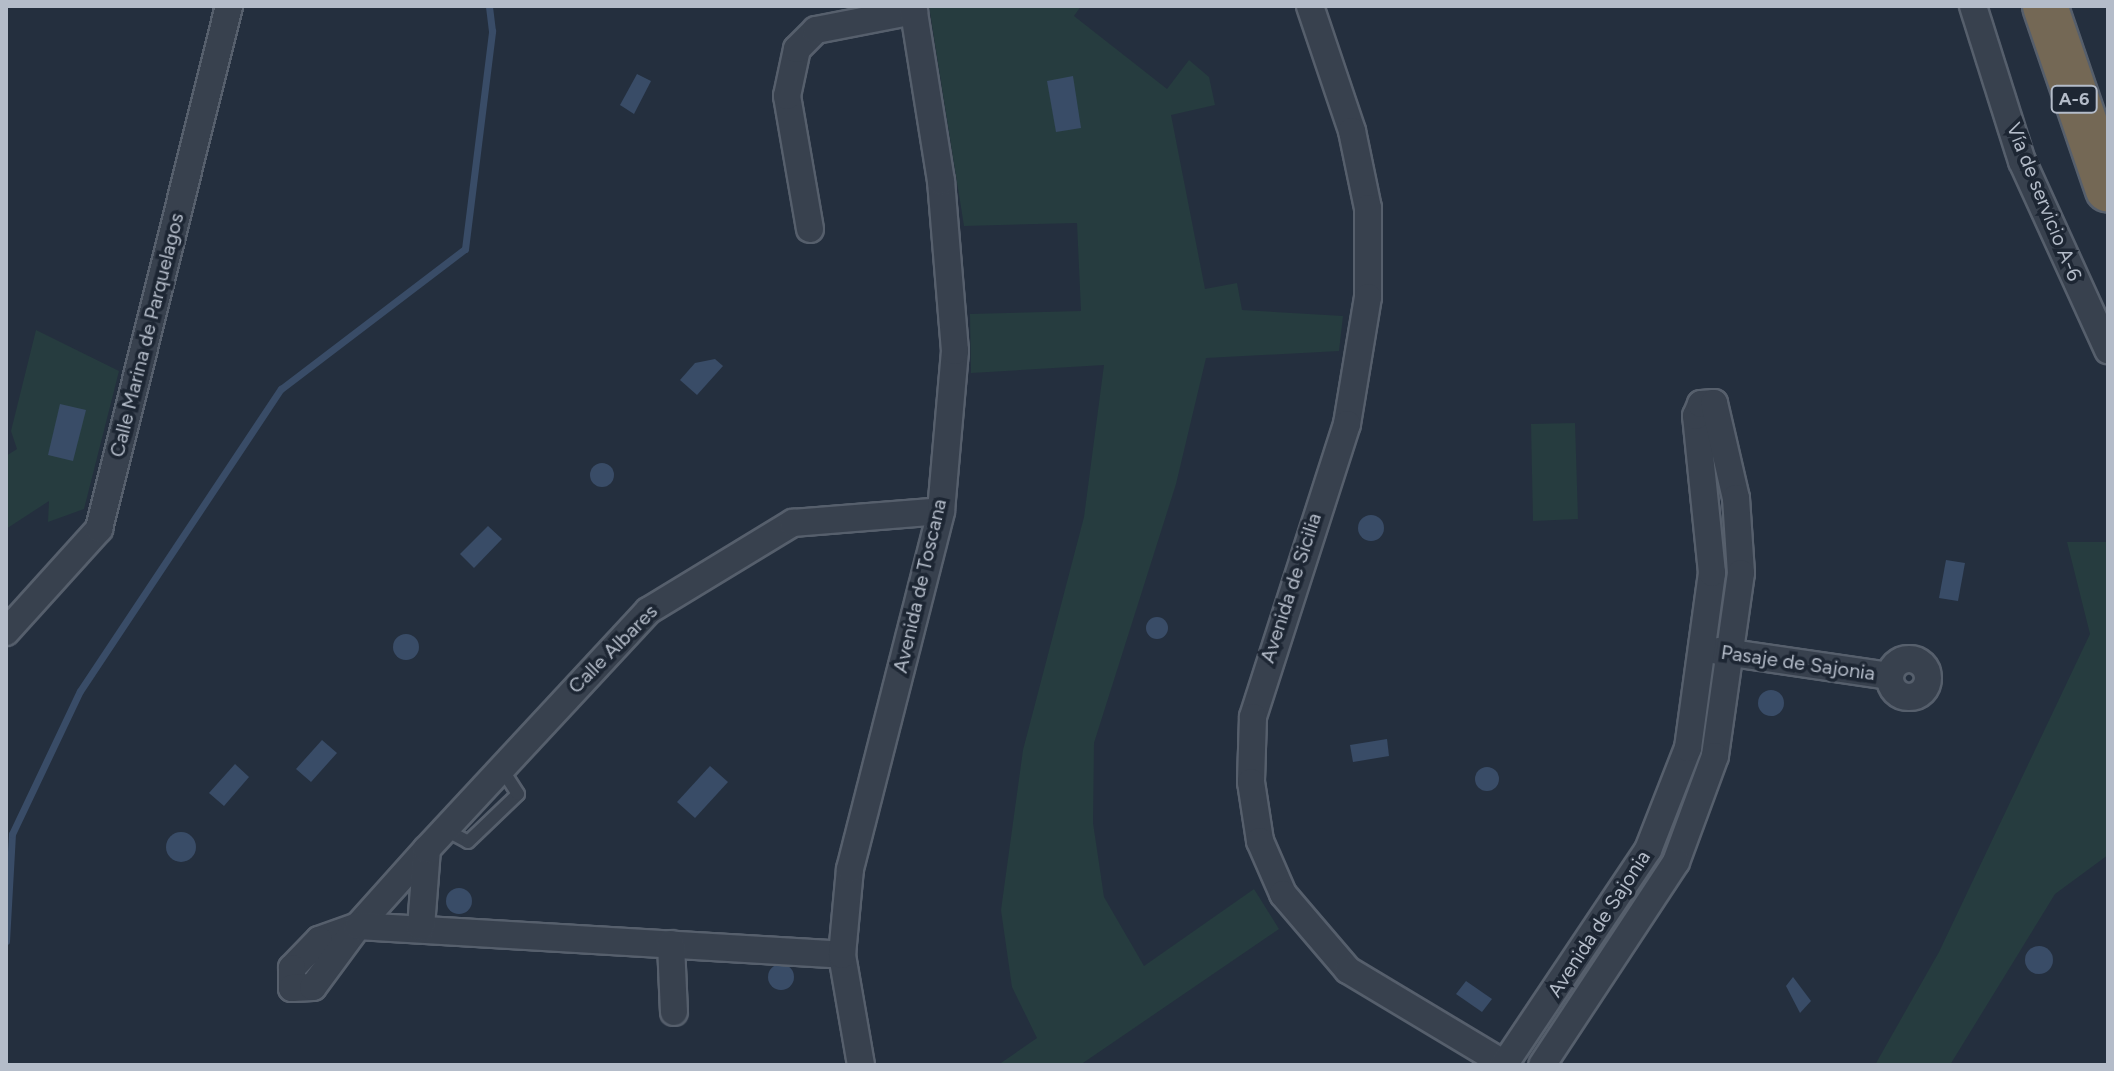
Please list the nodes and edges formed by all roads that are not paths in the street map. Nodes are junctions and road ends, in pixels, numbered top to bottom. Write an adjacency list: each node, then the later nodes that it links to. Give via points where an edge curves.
1 (229, 6): 10 (street, Calle Marina de Parquelagos, via 99,529)
2 (1310, 6): 20 (street, Avenida de Sicilia, via 1365,193 1368,297 1347,424 1253,717 1251,782 1260,841 1283,894 1348,970)
3 (1973, 6): 8 (street, Vía de servicio A-6, via 2022,161)
4 (2045, 6): 6 (highway, A-6)
5 (914, 9): 7 (street, via 816,30 797,49 787,96 800,203); 9 (street, Avenida de Toscana, via 941,181 955,351)
6 (2108, 190)
7 (810, 229)
8 (2108, 350)
9 (941, 511): 14 (street, Calle Albares, via 793,523 678,588); 17 (street, Avenida de Toscana, via 850,869)
10 (6, 632)
11 (1707, 650): 12 (street, Pasaje de Sajonia); 12 (street, Avenida de Sajonia, via 1710,513 1696,416 1701,404 1714,403 1736,498 1741,573); 20 (street, Avenida de Sajonia, via 1688,748 1648,850)
12 (1735, 653): 13 (street, Pasaje de Sajonia); 21 (street, Avenida de Sajonia, via 1715,756 1676,862)
13 (1890, 676)
14 (436, 839): 15 (street); 15 (street, Calle Albares, via 358,926)
15 (421, 927): 16 (street, Calle Albares)
16 (671, 944): 17 (street, Calle Albares); 18 (street)
17 (842, 955): 19 (street, Avenida de Toscana, via 847,1015)
18 (674, 1012)
19 (861, 1065)
20 (1505, 1065)
21 (1542, 1065)

